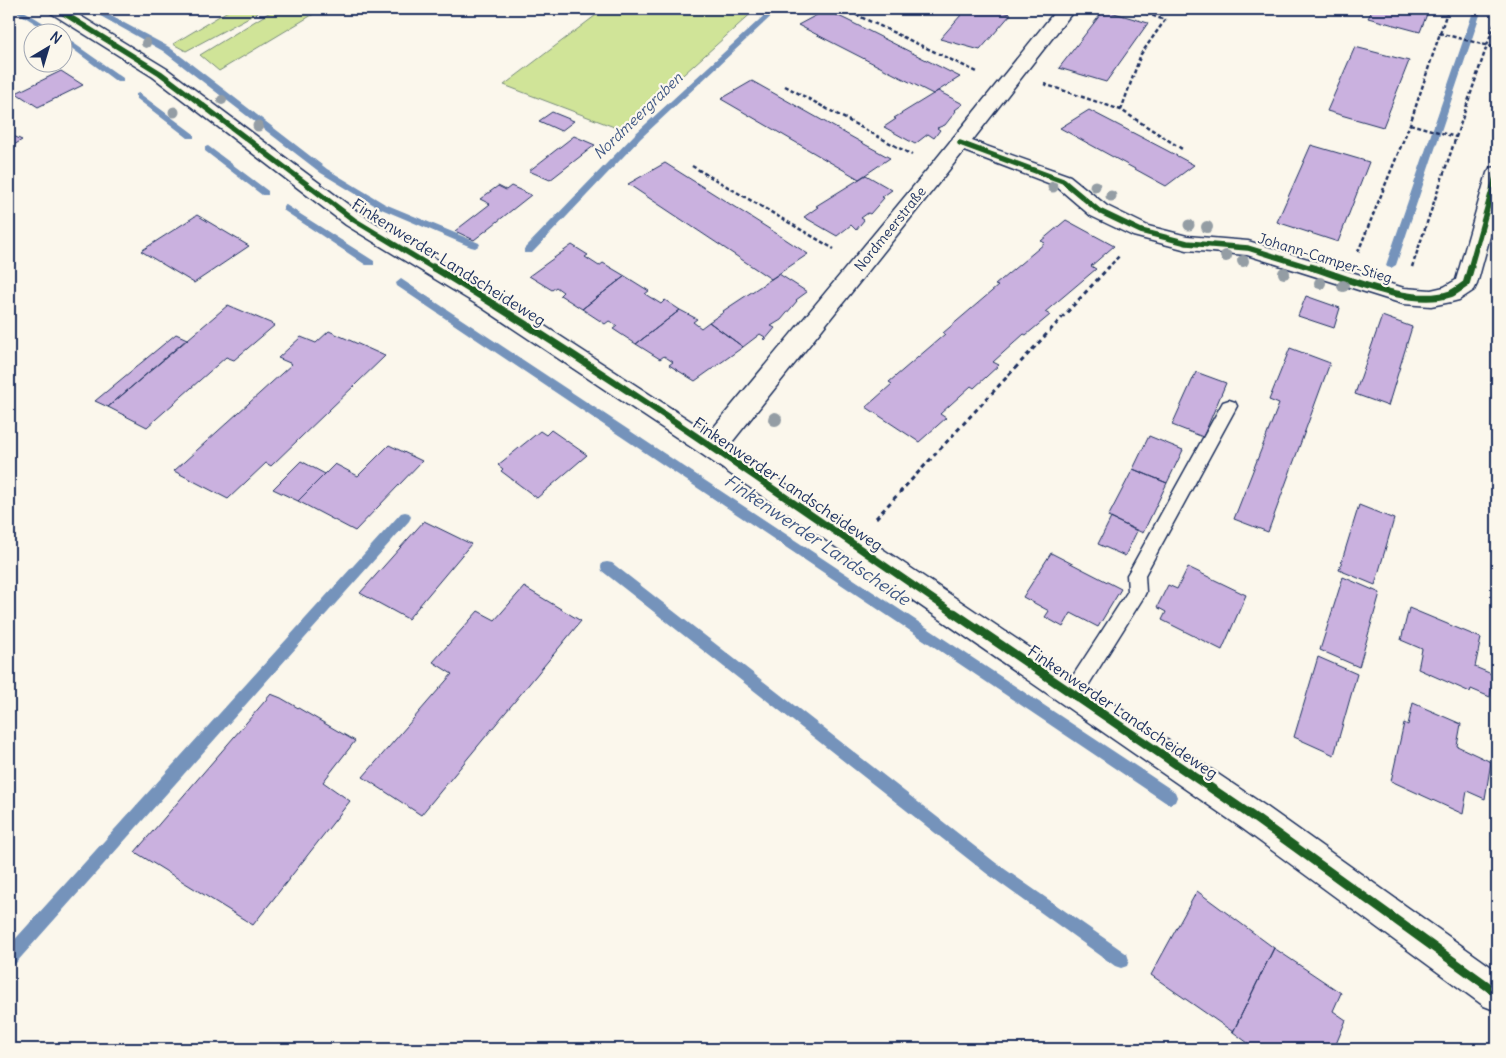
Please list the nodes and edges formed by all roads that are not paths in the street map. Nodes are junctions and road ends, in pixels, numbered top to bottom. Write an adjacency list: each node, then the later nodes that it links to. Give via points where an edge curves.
1 (56, 9): 6 (street, Finkenwerder Landscheideweg, via 160,73 354,220 489,301)
2 (1066, 9): 3 (street, Nordmeerstraße)
3 (960, 143): 4 (street, Johann-Camper-Stieg, via 1063,181 1099,211 1141,231 1186,243 1248,248 1403,296 1431,298 1451,294 1466,284); 6 (street, Nordmeerstraße)
4 (1497, 173)
5 (1229, 406): 7 (lane, via 1136,574 1137,592)
6 (712, 448): 7 (street, Finkenwerder Landscheideweg)
7 (1072, 694): 8 (street, Finkenwerder Landscheideweg, via 1255,818)
8 (1497, 993)

